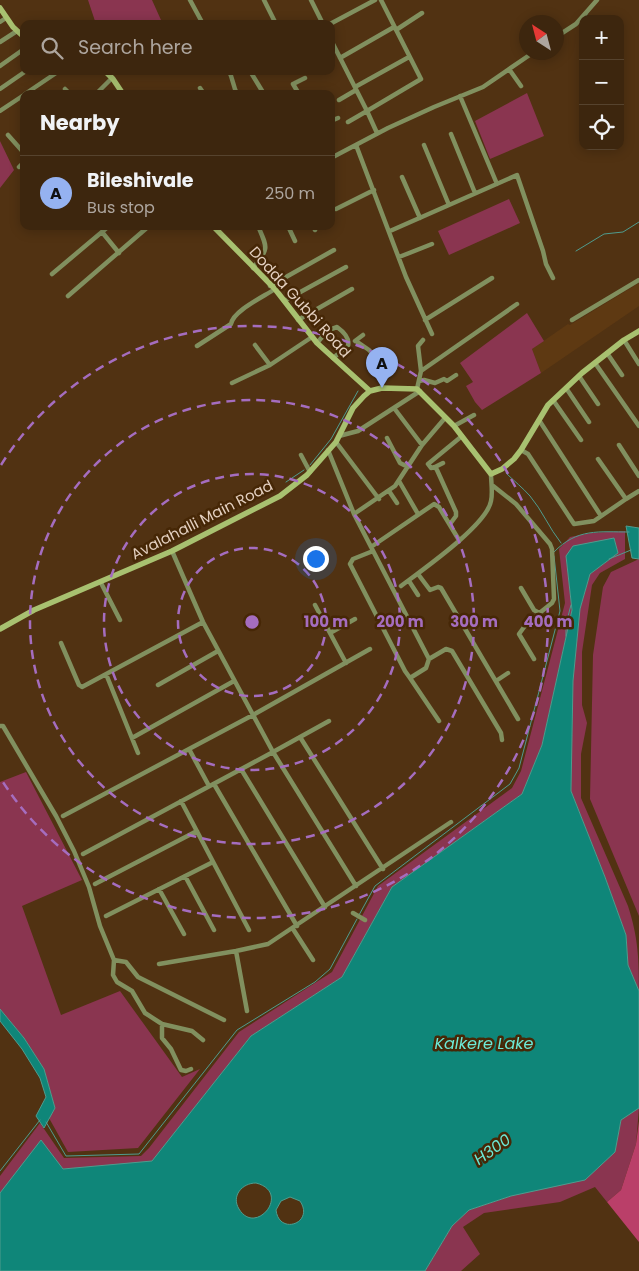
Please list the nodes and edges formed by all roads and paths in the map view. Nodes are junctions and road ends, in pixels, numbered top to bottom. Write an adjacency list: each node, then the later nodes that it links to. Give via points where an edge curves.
1 (190, 0): 10 (street)
2 (264, 0): 11 (street)
3 (311, 0): 12 (street)
4 (375, 0): 13 (street)
5 (381, 0): 15 (street)
6 (597, 0): 17 (street, via 576,24)
7 (0, 8): 9 (main road)
8 (422, 13): 15 (street)
9 (6, 18): 14 (street); 16 (main road)
10 (201, 20)
11 (274, 20)
12 (322, 20)
13 (335, 21)
14 (0, 22)
15 (395, 28): 22 (street); 23 (street)
16 (17, 31): 18 (main road); 19 (street)
17 (564, 32)
18 (20, 34)
19 (0, 42)
20 (335, 48): 23 (street)
21 (20, 52): 25 (street)
22 (409, 56): 35 (street); 47 (street, via 421,79)
23 (340, 58): 35 (street)
24 (523, 60): 26 (street)
25 (0, 66)
26 (510, 69): 34 (street); 43 (street, via 483,87)
27 (20, 75): 36 (street)
28 (53, 75): 37 (street)
29 (109, 75): 32 (main road)
30 (230, 75): 40 (street)
31 (254, 75): 41 (street)
32 (112, 78): 38 (street); 39 (main road)
33 (305, 78): 42 (street, via 293,84)
34 (521, 86)
35 (356, 88): 45 (street); 47 (street)
36 (0, 89)
37 (31, 90)
38 (100, 90)
39 (120, 90)
40 (236, 90)
41 (262, 90)
42 (297, 90)
43 (460, 96): 51 (street); 59 (street)
44 (20, 97): 46 (street)
45 (339, 100)
46 (0, 111)
47 (367, 111): 50 (street); 51 (street)
48 (338, 118): 49 (street)
49 (335, 119)
50 (348, 122)
51 (377, 134): 54 (street)
52 (450, 134): 61 (street)
53 (8, 135): 56 (street)
54 (356, 145): 57 (street); 60 (street)
55 (424, 145): 62 (street)
56 (20, 148)
57 (335, 155)
58 (402, 177): 64 (street)
59 (497, 184): 61 (street); 81 (street, via 517,175)
60 (374, 190): 63 (street); 70 (street)
61 (475, 193): 62 (street)
62 (449, 205): 64 (street)
63 (336, 209)
64 (420, 218): 70 (street)
65 (104, 230): 71 (street)
66 (144, 230): 75 (street)
67 (217, 230): 78 (main road, Dodda Gubbi Road)
68 (260, 230): 78 (street, via 266,250)
69 (290, 230): 72 (street)
70 (390, 231): 76 (street)
71 (102, 232): 75 (street); 79 (street)
72 (295, 241)
73 (432, 244): 76 (street)
74 (334, 250): 83 (street)
75 (119, 252): 85 (street)
76 (399, 258): 89 (street)
77 (346, 267): 86 (street)
78 (254, 268): 83 (main road, Dodda Gubbi Road)
79 (52, 274)
80 (492, 278): 89 (street)
81 (553, 278)
82 (639, 280): 90 (street)
83 (273, 288): 86 (main road, Dodda Gubbi Road); 101 (street, via 232,318 231,324)
84 (352, 289): 88 (street)
85 (68, 296)
86 (284, 301): 88 (main road, Dodda Gubbi Road)
87 (517, 304): 108 (street)
88 (298, 320): 94 (main road, Dodda Gubbi Road)
89 (425, 320): 92 (street)
90 (572, 320)
91 (639, 331): 96 (main road)
92 (432, 334)
93 (363, 335): 97 (street)
94 (312, 337): 98 (main road, Dodda Gubbi Road); 107 (street)
95 (423, 340): 108 (street, via 418,346)
96 (624, 340): 102 (main road); 106 (street)
97 (356, 341): 99 (street); 104 (street)
98 (317, 343): 99 (street, via 329,330 337,327); 103 (main road, Dodda Gubbi Road)
99 (349, 343): 103 (street)
100 (255, 345): 107 (street)
101 (197, 346)
102 (607, 353): 105 (main road); 110 (street)
103 (333, 358): 116 (main road, Dodda Gubbi Road)
104 (381, 363)
105 (595, 363): 111 (main road); 125 (street)
106 (639, 364)
107 (270, 365): 113 (street)
108 (421, 371): 112 (street)
109 (456, 375): 112 (street, via 435,383)
110 (622, 375)
111 (579, 376): 114 (main road); 118 (street)
112 (419, 381): 115 (street)
113 (232, 383)
114 (566, 388): 117 (main road); 123 (street)
115 (419, 390): 116 (main road, via 382,388); 119 (street); 121 (main road)
116 (370, 391): 128 (main road, Avalahalli Main Road, via 353,408)
117 (553, 400): 122 (main road); 129 (street)
118 (598, 404)
119 (394, 408): 128 (street, via 358,431); 130 (street)
120 (474, 415): 124 (street)
121 (445, 418): 124 (main road); 130 (street)
122 (539, 420): 133 (main road); 151 (street)
123 (589, 422)
124 (454, 426): 126 (main road)
125 (639, 426)
126 (462, 436): 138 (street, via 428,466); 140 (main road)
127 (387, 438): 137 (street, via 400,463)
128 (337, 439): 132 (main road, Avalahalli Main Road); 146 (street)
129 (581, 440)
130 (422, 445): 137 (street)
131 (619, 445): 141 (street)
132 (328, 450): 139 (main road, Avalahalli Main Road); 149 (street)
133 (521, 450): 140 (main road, via 502,469); 151 (street, via 528,454 574,524 594,521)
134 (301, 455): 139 (street)
135 (598, 459): 147 (street)
136 (442, 463): 138 (street)
137 (408, 467): 142 (street)
138 (435, 467): 152 (street, via 456,512)
139 (310, 472): 155 (main road, Avalahalli Main Road, via 280,496)
140 (491, 474): 143 (street)
141 (639, 476)
142 (399, 481): 144 (street); 150 (street)
143 (492, 485): 153 (street, via 492,501 488,510); 163 (street, via 516,504 551,547 554,599)
144 (389, 491): 146 (street); 148 (street)
145 (639, 491): 147 (street)
146 (379, 499): 149 (street)
147 (626, 499): 151 (street)
148 (397, 504)
149 (354, 514): 154 (street)
150 (418, 514): 152 (street, via 436,504); 154 (street)
151 (601, 516)
152 (450, 524): 153 (street)
153 (459, 540): 156 (street)
154 (372, 549): 172 (street); 177 (street, via 350,564)
155 (172, 551): 158 (main road, Avalahalli Main Road); 166 (street)
156 (418, 574): 157 (street); 179 (street, via 430,590 441,588)
157 (408, 581): 159 (street); 161 (street)
158 (101, 583): 165 (street); 167 (main road, Avalahalli Main Road, via 34,610)
159 (401, 586)
160 (521, 588): 163 (street)
161 (418, 595)
162 (315, 605): 168 (street)
163 (538, 613): 173 (street, via 523,626 520,634)
164 (355, 619): 168 (street)
165 (120, 620)
166 (203, 622): 171 (street); 176 (street)
167 (0, 629)
168 (330, 633): 174 (street)
169 (61, 643): 176 (street, via 80,687)
170 (370, 649): 174 (street)
171 (218, 651): 178 (street); 180 (street)
172 (429, 659): 177 (street, via 426,668); 188 (street, via 446,648 452,651 501,733)
173 (534, 659)
174 (346, 662): 181 (street)
175 (508, 673): 179 (street)
176 (106, 674): 187 (street)
177 (410, 678): 184 (street)
178 (234, 681): 181 (street); 187 (street)
179 (496, 681): 182 (street)
180 (158, 685)
181 (253, 715): 189 (street); 190 (street)
182 (518, 718)
183 (329, 721): 186 (street)
184 (439, 721)
185 (0, 726): 212 (street, via 18,750 74,851)
186 (300, 737): 190 (street); 200 (street)
187 (132, 738): 191 (street)
188 (502, 740)
189 (188, 749): 193 (street); 195 (street)
190 (273, 752): 192 (street); 203 (street)
191 (138, 753)
192 (241, 769): 193 (street); 205 (street)
193 (211, 785): 194 (street); 207 (street)
194 (181, 801): 197 (street); 198 (street)
195 (63, 816)
196 (451, 822): 200 (street)
197 (197, 831): 199 (street); 202 (street)
198 (83, 854)
199 (213, 862): 201 (street); 209 (street)
200 (383, 869): 203 (street)
201 (185, 876): 204 (street); 208 (street)
202 (96, 884)
203 (356, 886): 205 (street)
204 (160, 889): 206 (street); 210 (street)
205 (326, 907): 207 (street)
206 (106, 916)
207 (295, 928): 211 (street, via 262,946); 213 (street)
208 (214, 930)
209 (249, 930)
210 (184, 934)
211 (236, 951): 214 (street); 215 (street)
212 (114, 960): 216 (street, via 126,962 138,977); 217 (street, via 113,975 117,982 132,991 146,1013)
213 (313, 960)
214 (159, 964)
215 (248, 1011)
216 (224, 1020)
217 (162, 1024): 218 (street, via 192,1031); 219 (street, via 162,1038 177,1065 181,1070)
218 (203, 1040)
219 (191, 1069)

